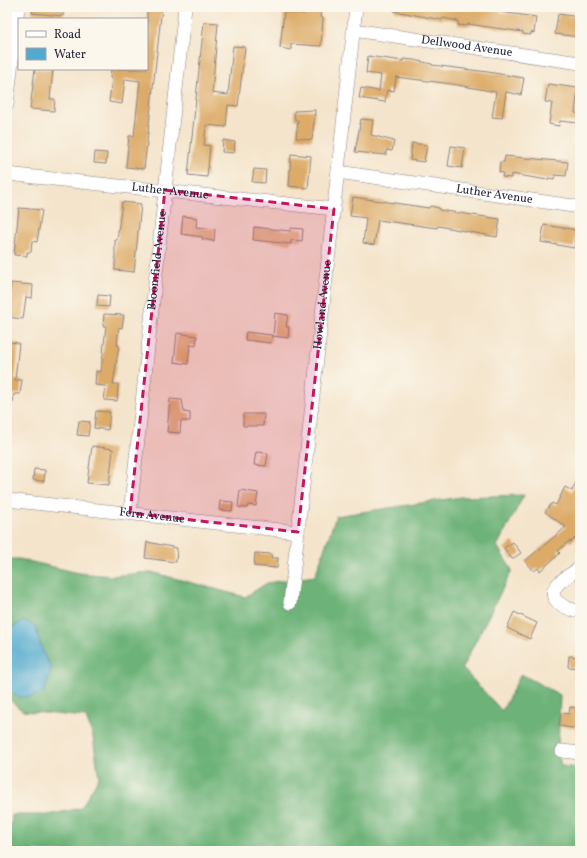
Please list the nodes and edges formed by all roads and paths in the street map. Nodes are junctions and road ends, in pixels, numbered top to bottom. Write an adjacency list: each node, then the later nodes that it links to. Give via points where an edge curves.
1 (18, 7): 6 (street)
2 (185, 7): 9 (street, Bloomfield Avenue)
3 (356, 7): 4 (street, Howland Avenue)
4 (353, 30): 5 (street, Dellwood Avenue); 7 (street, Howland Avenue)
5 (580, 63)
6 (7, 105)
7 (338, 172): 10 (street, Luther Avenue); 11 (street, Howland Avenue)
8 (7, 174): 9 (street, Luther Avenue)
9 (165, 190): 11 (street, Luther Avenue); 13 (street, Bloomfield Avenue)
10 (580, 207)
11 (334, 208): 14 (street, Howland Avenue)
12 (7, 500): 13 (street, Fern Avenue)
13 (130, 513): 14 (street, Fern Avenue)
14 (298, 532): 16 (street, Howland Avenue)
15 (580, 568): 17 (street, via 558,584 554,597 562,606)
16 (290, 603)
17 (580, 612)
18 (562, 751): 19 (street)
19 (580, 753)
20 (7, 848): 21 (path)
21 (82, 851)

